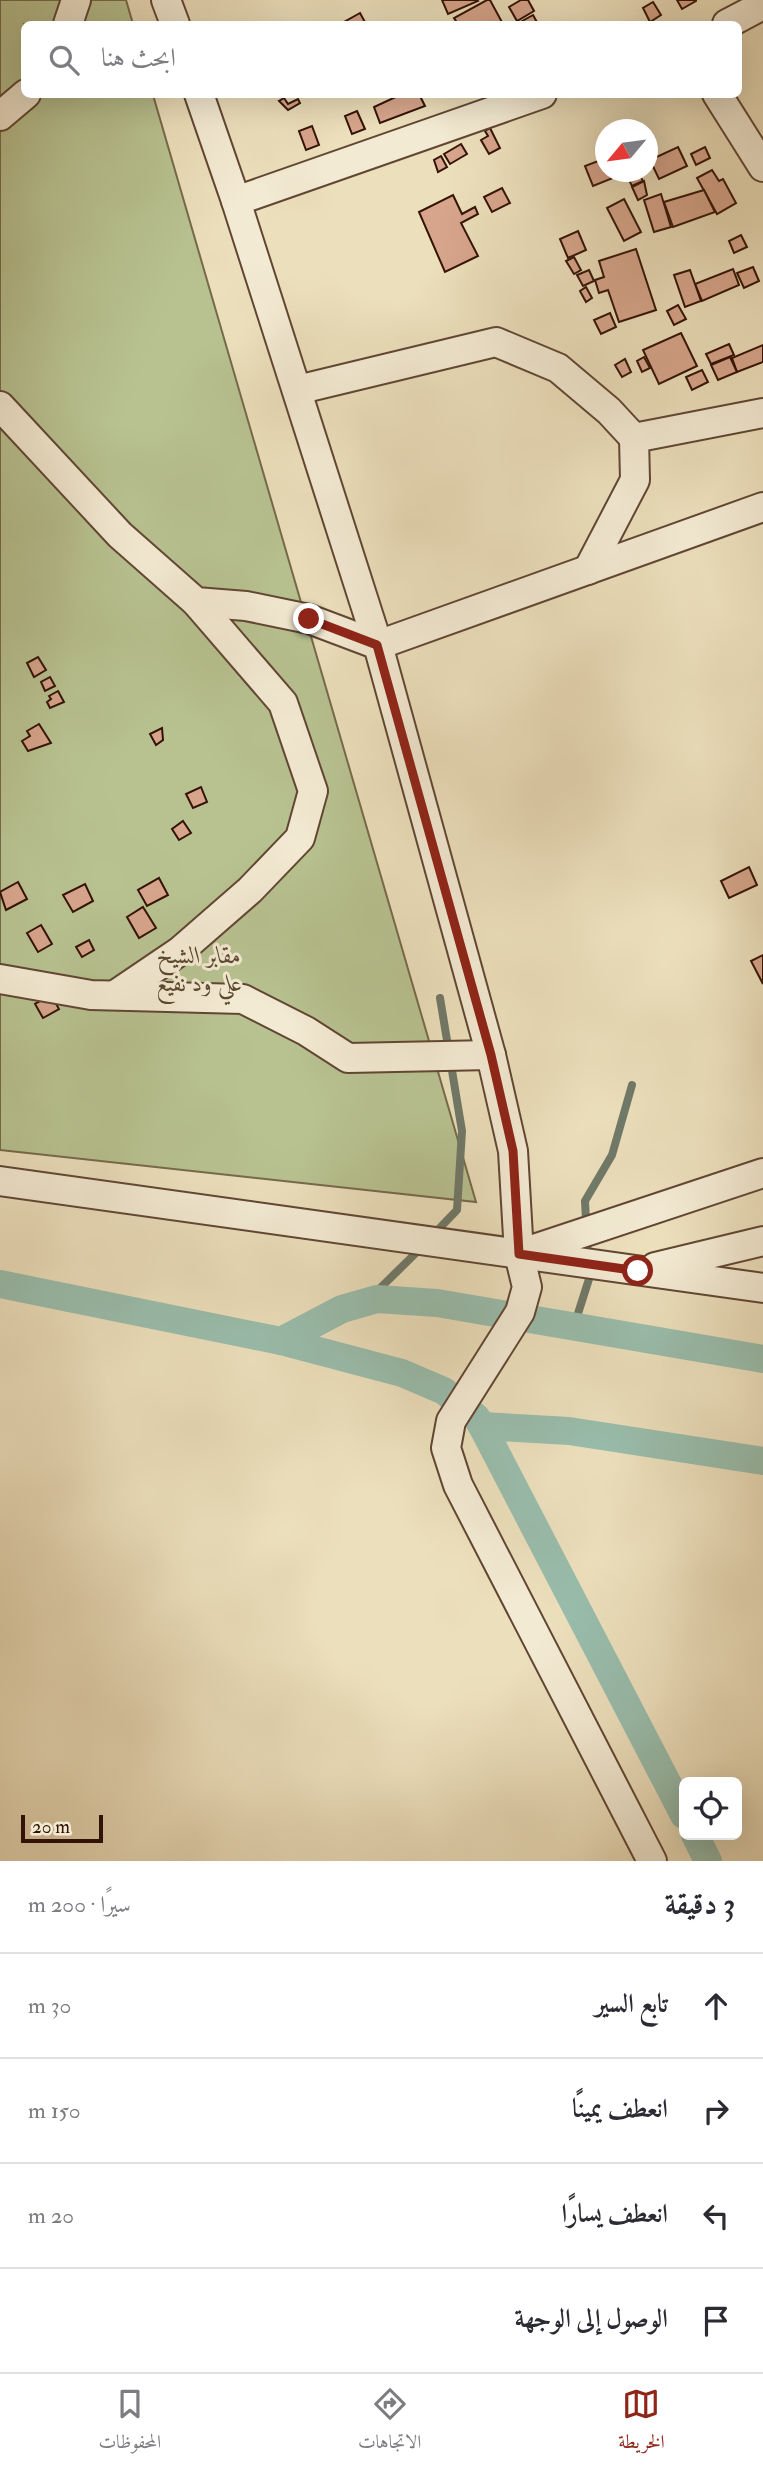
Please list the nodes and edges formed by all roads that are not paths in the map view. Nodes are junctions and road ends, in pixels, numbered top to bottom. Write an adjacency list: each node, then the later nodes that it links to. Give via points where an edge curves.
1 (76, 0): 4 (street)
2 (166, 0): 5 (street)
3 (763, 5): 6 (street)
4 (69, 21)
5 (173, 21)
6 (733, 21)
7 (21, 98): 11 (street)
8 (200, 98): 13 (street)
9 (531, 98): 13 (street)
10 (720, 98): 12 (street)
11 (0, 116)
12 (763, 167)
13 (236, 201): 14 (street)
14 (297, 390): 17 (street, via 496,342 558,368); 21 (street)
15 (0, 406): 20 (street, via 120,535)
16 (763, 413): 17 (street)
17 (634, 438): 19 (street, via 635,480)
18 (763, 507): 19 (street)
19 (588, 570): 21 (street)
20 (196, 602): 21 (street, via 309,619); 23 (street, via 283,703 313,791 300,838 250,890 180,951)
21 (377, 645): 24 (street)
22 (0, 979): 23 (street)
23 (115, 995): 24 (street, via 243,999 348,1058)
24 (491, 1055): 28 (street, via 513,1151)
25 (763, 1173): 28 (street)
26 (0, 1181): 28 (street)
27 (763, 1241): 29 (street)
28 (519, 1254): 29 (street); 31 (street, via 527,1287 520,1312 452,1421 446,1448 458,1485)
29 (638, 1271): 30 (street)
30 (763, 1288)
31 (652, 1861)

